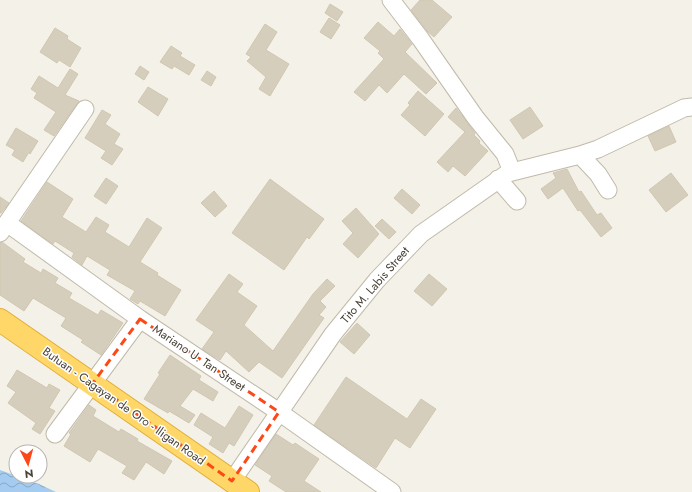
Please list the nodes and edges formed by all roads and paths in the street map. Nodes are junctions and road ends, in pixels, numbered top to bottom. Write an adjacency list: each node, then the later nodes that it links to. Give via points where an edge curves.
1 (391, 0): 5 (street, via 475,117 505,154 510,169)
2 (692, 106): 4 (street)
3 (85, 109): 8 (street)
4 (580, 155): 5 (street); 6 (street, via 598,174)
5 (503, 176): 7 (street); 12 (street, Tito M. Labis Street, via 421,234 377,280 333,334)
6 (608, 190)
7 (517, 201)
8 (4, 228): 9 (street, Mariano U. Tan Street)
9 (140, 319): 11 (street); 12 (street, Mariano U. Tan Street)
10 (0, 320): 11 (highway, Butuan - Cagayan de Oro - Iligan Road)
11 (93, 383): 13 (street); 14 (highway, Butuan - Cagayan de Oro - Iligan Road)
12 (279, 412): 14 (street, Tito M. Labis Street); 15 (street, Mariano U. Tan Street)
13 (55, 434)
14 (240, 486)
15 (392, 492)

